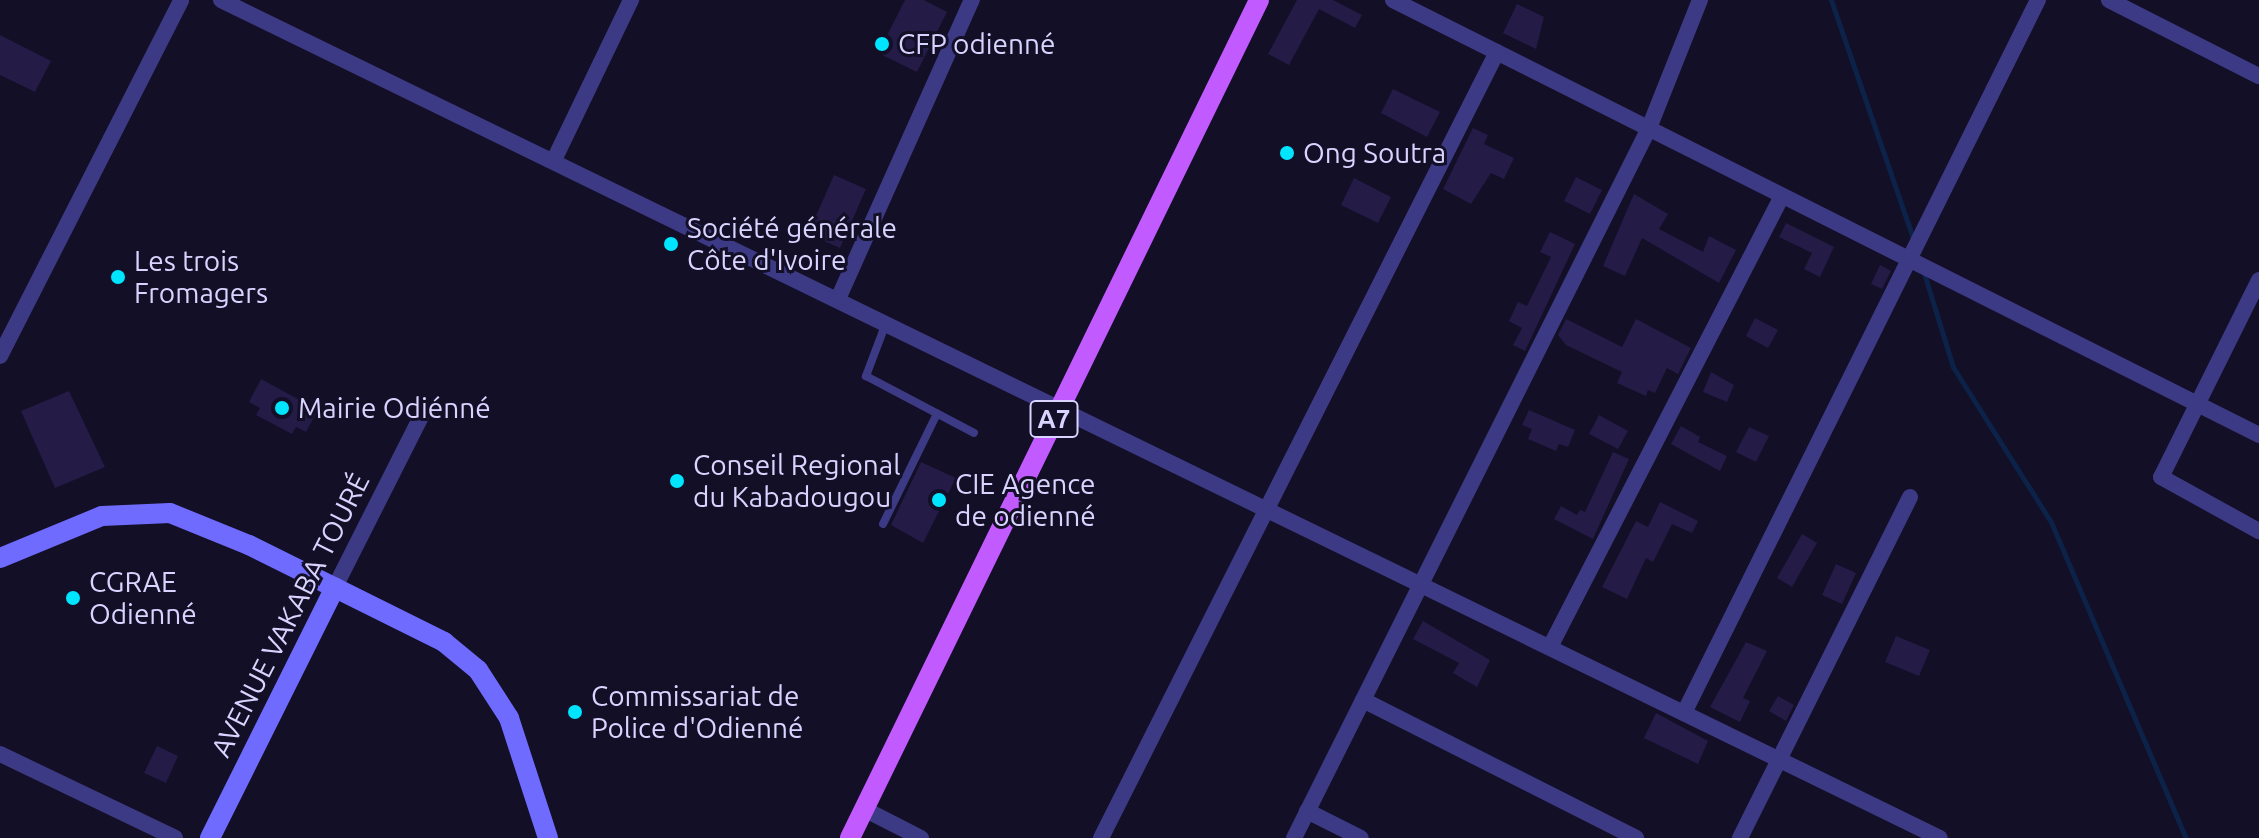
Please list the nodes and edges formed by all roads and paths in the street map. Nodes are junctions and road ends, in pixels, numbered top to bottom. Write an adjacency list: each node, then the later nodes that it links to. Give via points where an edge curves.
1 (181, 0): 19 (street)
2 (221, 0): 13 (street)
3 (631, 0): 13 (street)
4 (972, 0): 17 (street)
5 (1259, 0): 21 (main road, A7)
6 (1393, 0): 10 (street)
7 (1700, 0): 12 (street)
8 (2038, 0): 15 (street)
9 (2109, 0): 11 (street)
10 (1497, 52): 12 (street); 27 (street)
11 (2259, 76)
12 (1649, 128): 14 (street); 31 (street)
13 (554, 160): 17 (street)
14 (1782, 196): 15 (street); 33 (street)
15 (1909, 259): 20 (street); 35 (street)
16 (2259, 280): 20 (street)
17 (838, 299): 18 (street)
18 (886, 322): 21 (street); 22 (lane, via 866,376)
19 (0, 356)
20 (2197, 404): 25 (street); 29 (street, via 2161,477)
21 (1060, 407): 27 (street); 38 (main road, A7)
22 (937, 414): 24 (lane); 28 (lane)
23 (421, 417): 32 (street, AVENUE VAKABA TOURÉ)
24 (974, 433)
25 (2259, 435)
26 (1910, 497): 37 (street)
27 (1267, 508): 31 (street); 45 (street)
28 (883, 524)
29 (2259, 531)
30 (0, 558): 32 (street, via 102,516 170,513)
31 (1421, 584): 33 (street); 34 (street)
32 (335, 587): 41 (street, AVENUE VAKABA TOURÉ); 42 (street, via 444,642 478,670 509,718)
33 (1550, 647): 35 (street)
34 (1363, 700): 39 (street); 48 (street)
35 (1684, 713): 37 (street)
36 (0, 754): 40 (street)
37 (1779, 759): 49 (street); 50 (street)
38 (864, 809): 43 (main road, A7); 44 (street)
39 (1307, 811): 46 (street); 47 (street)
40 (175, 838)
41 (210, 838)
42 (548, 838)
43 (850, 838)
44 (921, 838)
45 (1101, 838)
46 (1294, 838)
47 (1361, 838)
48 (1636, 838)
49 (1740, 838)
50 (1940, 838)

